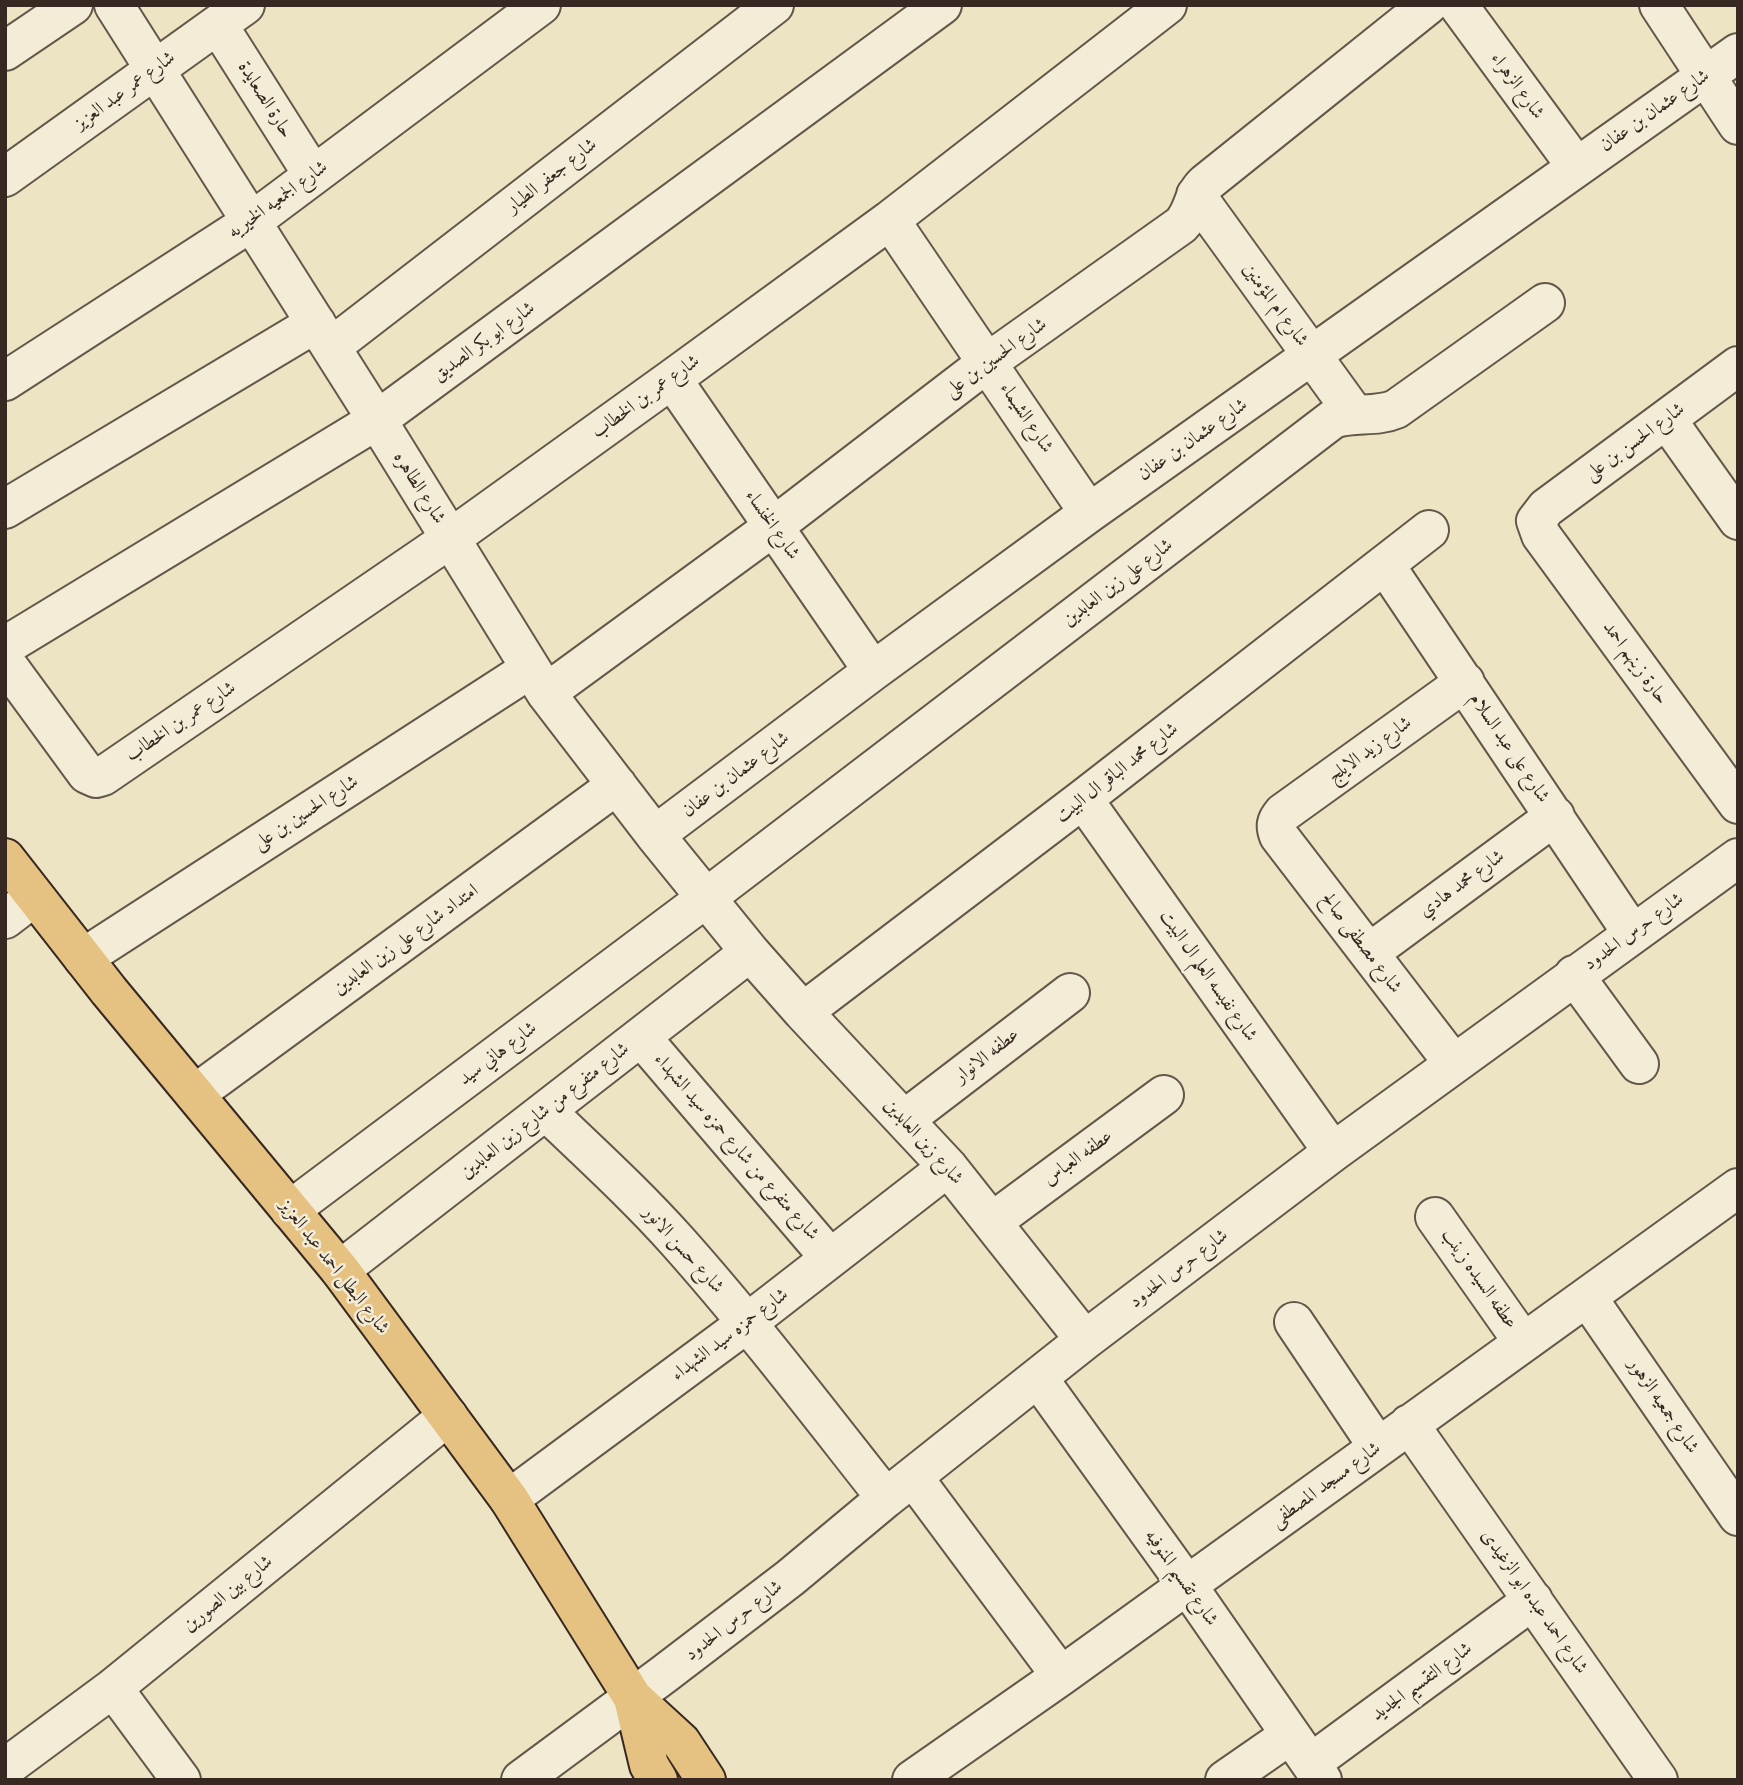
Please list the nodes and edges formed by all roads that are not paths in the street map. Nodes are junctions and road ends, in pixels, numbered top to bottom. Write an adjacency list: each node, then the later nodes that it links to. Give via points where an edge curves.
1 (73, 5): 11 (street)
2 (114, 5): 13 (street, شارع الطاهره)
3 (541, 5): 17 (street, شارع الجمعيه الخيريه)
4 (774, 5): 23 (street, شارع جعفر الطيار)
5 (942, 5): 30 (street, شارع ابو بكر الصديق)
6 (1167, 5): 20 (street, شارع عمر بن الخطاب)
7 (1427, 5): 19 (street, شارع الحسين بن على)
8 (1458, 5): 16 (street, شارع الزهراء)
9 (1659, 5): 14 (street)
10 (231, 15): 13 (street, شارع عمر عبد العزيز); 17 (street, حارة الصعايدة)
11 (5, 51)
12 (1738, 53): 14 (street, شارع عثمان بن عفان)
13 (155, 70): 18 (street, شارع عمر عبد العزيز); 21 (street, شارع الطاهره)
14 (1706, 76): 15 (street); 16 (street, شارع عثمان بن عفان)
15 (1738, 125)
16 (1576, 166): 24 (street, شارع عثمان بن عفان)
17 (313, 176): 21 (street, شارع الجمعيه الخيريه)
18 (5, 177)
19 (1196, 195): 24 (street, شارع ام المؤمنين); 25 (street, شارع الحسين بن على, via 1191,213 1181,225)
20 (890, 220): 25 (street, شارع الشيماء); 27 (street, شارع عمر بن الخطاب)
21 (251, 222): 23 (street, شارع الطاهره); 28 (street, شارع الجمعيه الخيريه)
22 (1545, 303): 29 (street, شارع على زين العابدين, via 1396,409 1383,415)
23 (323, 335): 30 (street, شارع الطاهره); 32 (street, شارع جعفر الطيار)
24 (1311, 355): 29 (street, شارع ام المؤمنين); 33 (street, شارع عثمان بن عفان)
25 (988, 362): 33 (street, شارع الشيماء); 36 (street, شارع الحسين بن على)
26 (1738, 366): 31 (street, شارع الحسن بن على)
27 (672, 379): 36 (street, شارع الخنساء); 38 (street, شارع عمر بن الخطاب)
28 (5, 381)
29 (1355, 415): 53 (street, شارع على زين العابدين, via 1333,419)
30 (377, 420): 38 (street, شارع الطاهره); 40 (street, شارع ابو بكر الصديق)
31 (1667, 420): 34 (street); 35 (street, شارع الحسن بن على, via 1546,508)
32 (5, 509)
33 (1089, 513): 42 (street, شارع عثمان بن عفان)
34 (1738, 520)
35 (1536, 521): 47 (street, حارة زينهم احمد, via 1541,535)
36 (773, 527): 42 (street, شارع الخنساء); 43 (street, شارع الحسين بن على)
37 (1429, 530): 39 (street, شارع محمد الباقر ال البيت)
38 (451, 538): 41 (street, شارع عمر بن الخطاب, via 96,778 87,774); 43 (street, شارع الطاهره)
39 (1385, 565): 44 (street, شارع على عبد السلام); 46 (street, شارع محمد الباقر ال البيت)
40 (5, 646)
41 (5, 662)
42 (873, 671): 50 (street, شارع عثمان بن عفان)
43 (538, 681): 45 (street, شارع الطاهره); 58 (street, شارع الحسين بن على)
44 (1465, 682): 48 (street, شارع على عبد السلام); 49 (street, شارع زيد الايلج)
45 (617, 785): 50 (street, شارع الطاهره); 65 (street, امتداد شارع على زين العابدين)
46 (1083, 799): 61 (street, شارع محمد الباقر ال البيت); 69 (street, شارع نفيسه العلم ال البيت)
47 (1738, 804)
48 (1555, 816): 55 (street, شارع على عبد السلام); 57 (street, شارع محمد هادي)
49 (1277, 820): 57 (street, شارع مصطفى صالح, via 1279,836)
50 (655, 835): 53 (street, شارع الطاهره)
51 (5, 858): 54 (main road, شارع البطل احمد عبد العزيز)
52 (1738, 858): 55 (street, شارع حرس الحدود)
53 (706, 898): 56 (street, شارع الطاهره); 72 (street, شارع هاني سيد)
54 (20, 908): 58 (main road, شارع البطل احمد عبد العزيز)
55 (1632, 933): 59 (street, شارع حرس الحدود)
56 (750, 952): 61 (street, شارع زين العابدين); 62 (street, شارع متفرع من شارع زين العابدين)
57 (1369, 953): 63 (street, شارع مصطفى صالح)
58 (83, 958): 65 (main road, شارع البطل احمد عبد العزيز)
59 (1574, 975): 63 (street, شارع حرس الحدود); 64 (street)
60 (1070, 993): 68 (street, عطفه الانوار)
61 (803, 1012): 68 (street, شارع زين العابدين)
62 (641, 1037): 67 (street, شارع متفرع من شارع زين العابدين); 75 (street, شارع متفرع من شارع حمزه سيد الشهداء)
63 (1454, 1064): 69 (street, شارع حرس الحدود)
64 (1639, 1064)
65 (195, 1094): 72 (main road, شارع البطل احمد عبد العزيز)
66 (1164, 1095): 74 (street, عطفه العباس)
67 (546, 1111): 76 (street, شارع متفرع من شارع زين العابدين); 78 (street, شارع حسن الانور, via 669,1232)
68 (904, 1120): 70 (street, شارع زين العابدين)
69 (1333, 1152): 80 (street, شارع حرس الحدود)
70 (948, 1167): 74 (street, شارع زين العابدين); 75 (street, شارع حمزه سيد الشهداء)
71 (1738, 1188): 77 (street, شارع مسجد المصطفى)
72 (290, 1210): 76 (main road, شارع البطل احمد عبد العزيز)
73 (1435, 1217): 81 (street, عطفه السيده زينب)
74 (992, 1222): 80 (street, شارع زين العابدين)
75 (830, 1258): 78 (street, شارع حمزه سيد الشهداء)
76 (340, 1270): 83 (main road, شارع البطل احمد عبد العزيز)
77 (1587, 1297): 81 (street, شارع مسجد المصطفى); 88 (street, شارع جمعيه الزهور)
78 (747, 1322): 86 (street, شارع حسن الانور); 87 (street, شارع حمزه سيد الشهداء)
79 (1294, 1322): 85 (street)
80 (1085, 1340): 82 (street, شارع حرس الحدود)
81 (1523, 1342): 84 (street, شارع مسجد المصطفى)
82 (1038, 1378): 86 (street, شارع حرس الحدود); 89 (street, شارع تقسيم المنوفيه)
83 (448, 1416): 87 (main road, شارع البطل احمد عبد العزيز); 92 (street, شارع بين الصورين)
84 (1409, 1424): 85 (street, شارع مسجد المصطفى); 90 (street, شارع احمد عبده ابو الزغيدى)
85 (1378, 1447): 89 (street, شارع مسجد المصطفى)
86 (899, 1488): 91 (street, شارع حسن الانور); 93 (street, شارع حرس الحدود)
87 (509, 1499): 93 (main road, شارع البطل احمد عبد العزيز)
88 (1738, 1516)
89 (1187, 1585): 91 (street, شارع مسجد المصطفى); 94 (street, شارع تقسيم المنوفيه)
90 (1533, 1600): 94 (street, شارع التقسيم الجديد); 102 (street, شارع احمد عبده ابو الزغيدى)
91 (1062, 1676): 100 (street, شارع مسجد المصطفى)
92 (113, 1688): 95 (street, شارع بين الصورين); 96 (street)
93 (633, 1698): 97 (street, شارع حرس الحدود); 98 (main road, شارع البطل احمد عبد العزيز, via 649,1765); 99 (main road, شارع البطل احمد عبد العزيز, via 681,1742)
94 (1308, 1759): 101 (street, شارع التقسيم الجديد)
95 (5, 1768)
96 (181, 1780)
97 (521, 1780)
98 (658, 1780)
99 (706, 1780)
100 (912, 1780)
101 (1224, 1780)
102 (1658, 1780)

